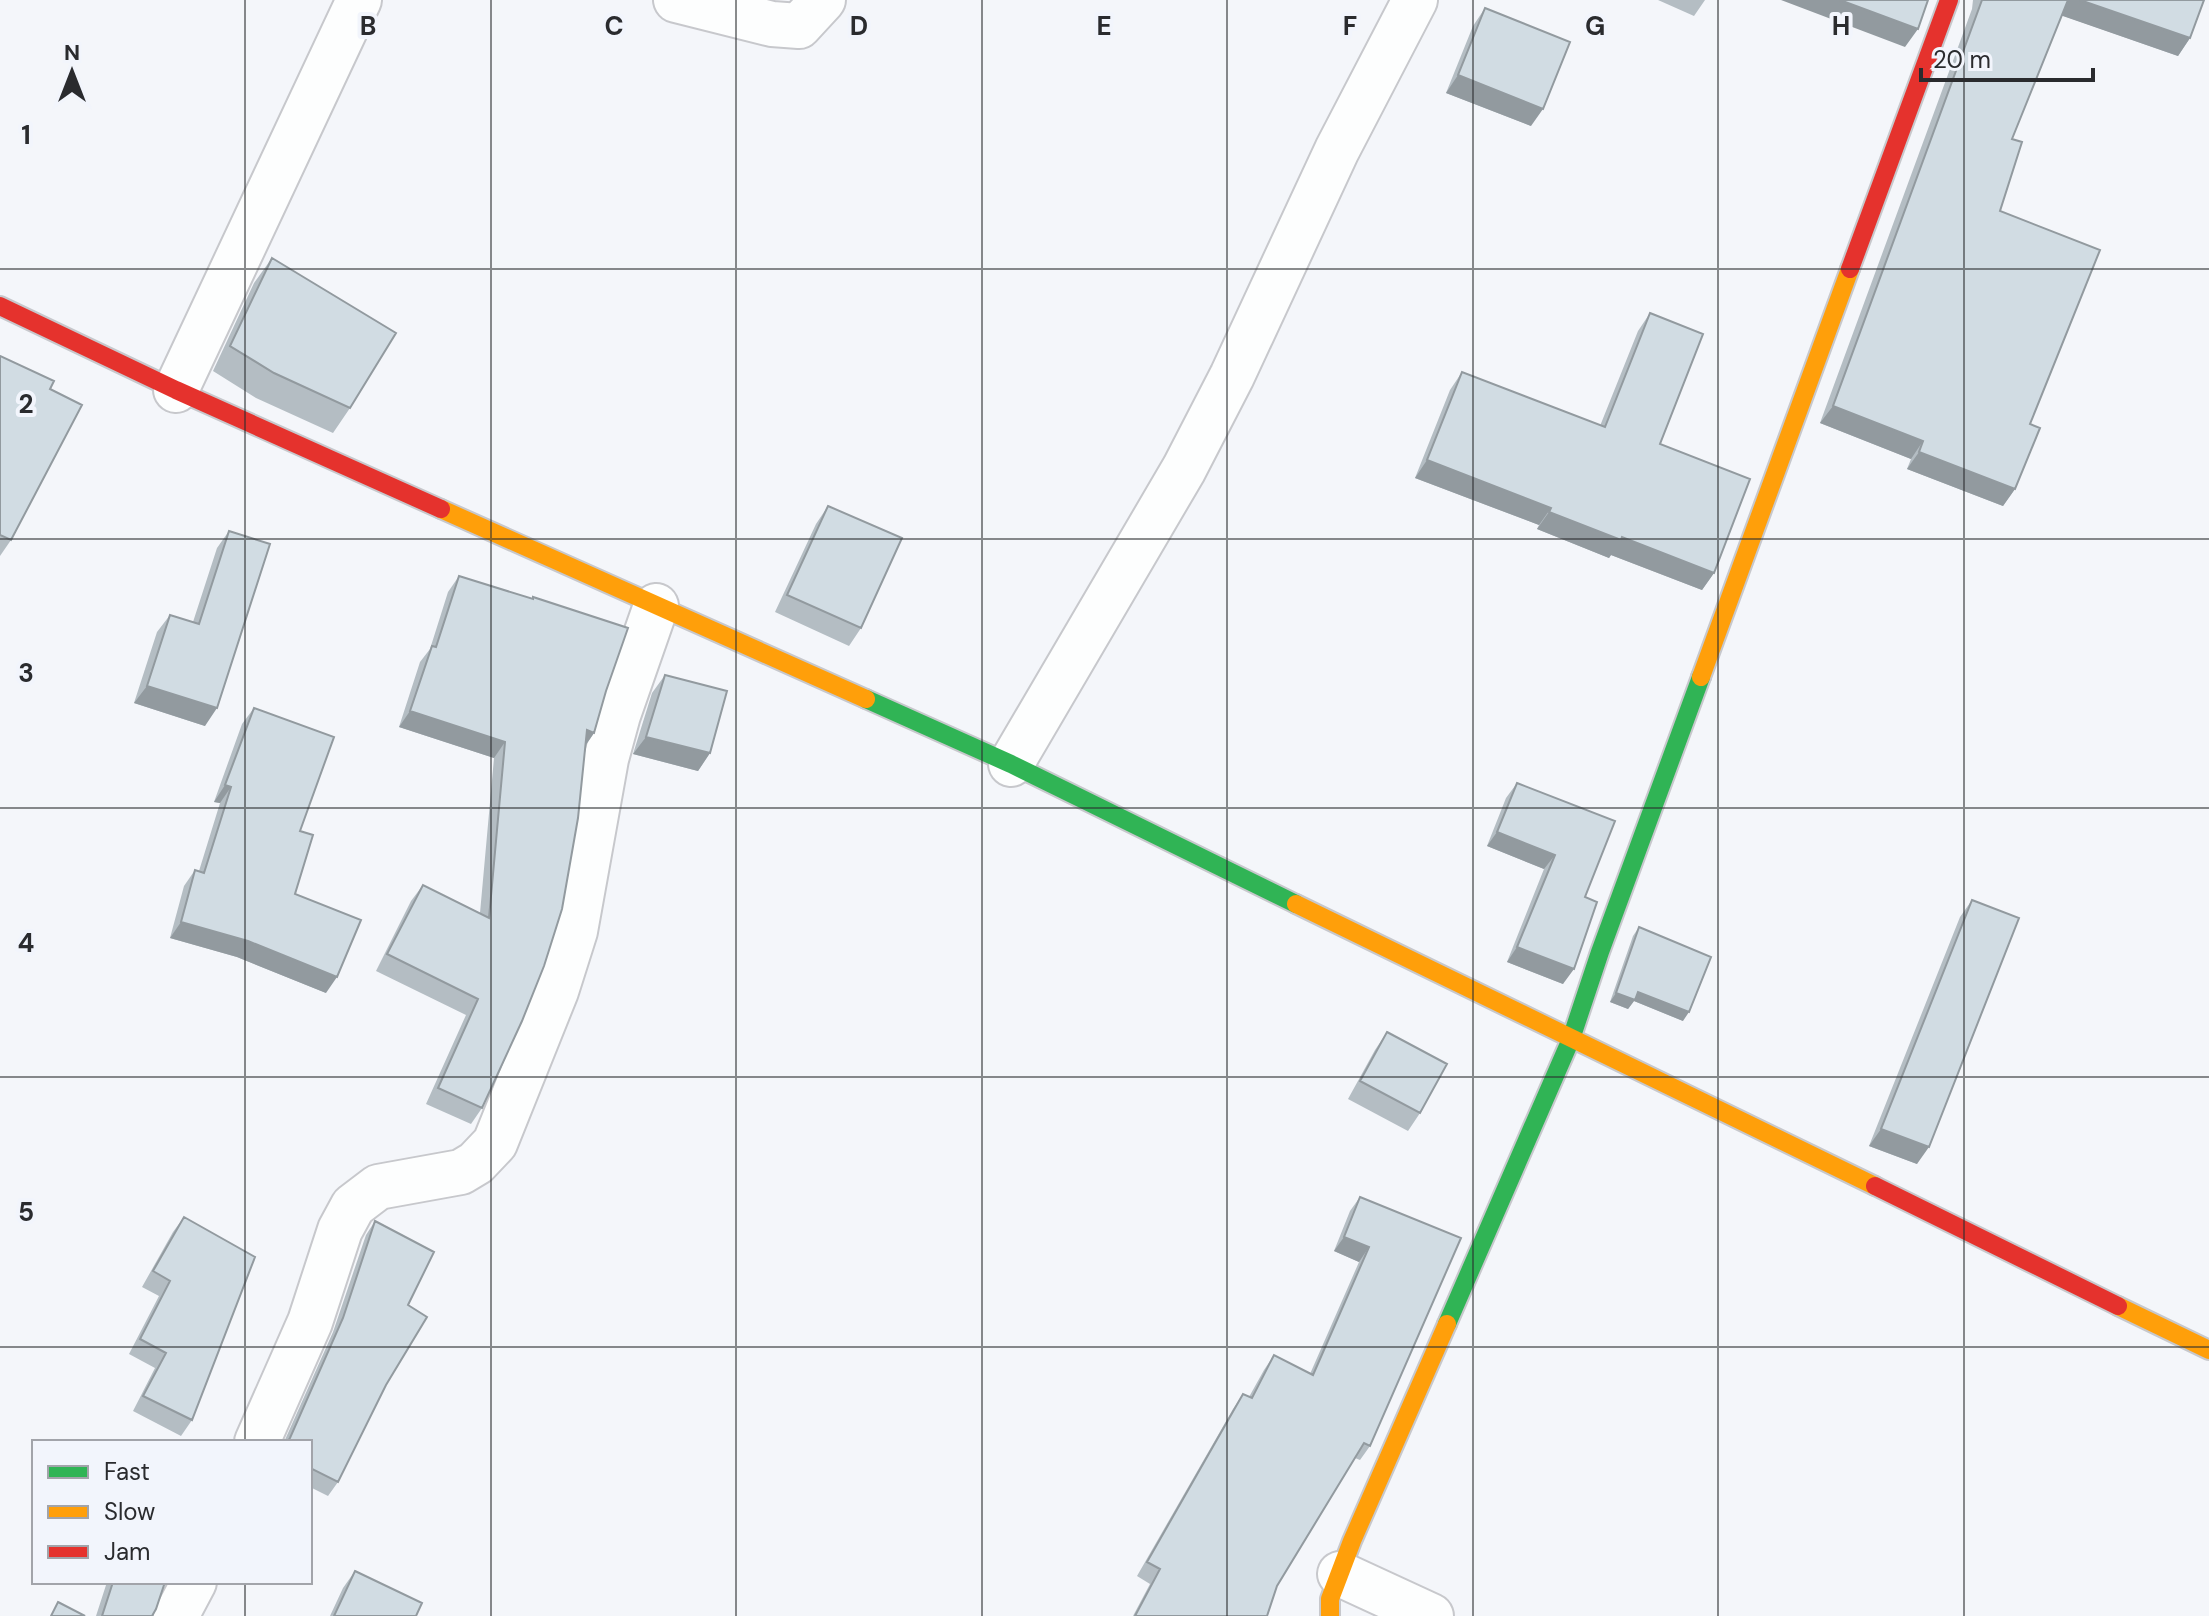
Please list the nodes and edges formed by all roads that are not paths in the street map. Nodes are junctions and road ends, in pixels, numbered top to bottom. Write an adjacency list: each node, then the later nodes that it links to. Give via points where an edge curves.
1 (359, 0): 7 (street)
2 (676, 0): 3 (street, via 799,26)
3 (823, 0)
4 (1415, 0): 9 (street, via 1184,469)
5 (1949, 0): 10 (street)
6 (0, 306): 7 (street)
7 (176, 390): 8 (street)
8 (656, 606): 9 (street); 12 (street, via 606,759 575,931 495,1143 461,1172 378,1187 353,1206)
9 (1011, 764): 10 (street)
10 (1571, 1039): 11 (street); 13 (street)
11 (2209, 1350)
12 (258, 1440)
13 (1340, 1574): 16 (street); 17 (street)
14 (193, 1584): 15 (street)
15 (176, 1616)
16 (1330, 1616)
17 (1431, 1616)

